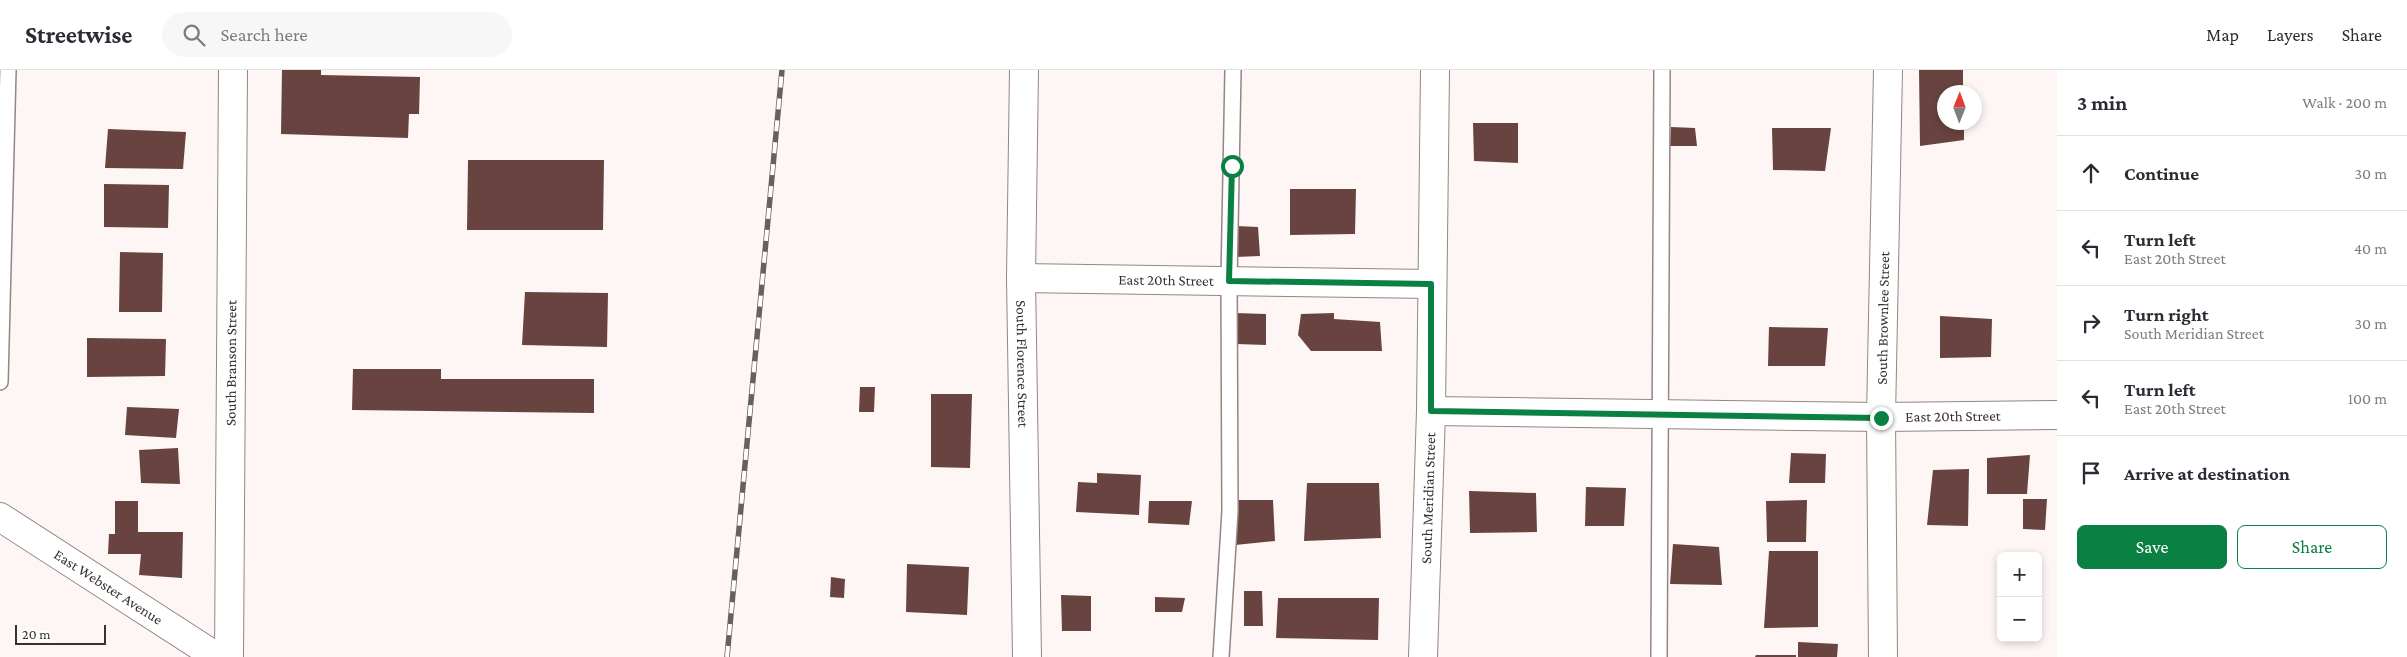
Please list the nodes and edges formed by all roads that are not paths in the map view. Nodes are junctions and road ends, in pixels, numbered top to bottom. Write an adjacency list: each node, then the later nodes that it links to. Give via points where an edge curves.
1 (8, 70): 11 (lane)
2 (233, 70): 18 (street, South Branson Street)
3 (1024, 70): 8 (street, South Florence Street)
4 (1233, 70): 9 (lane)
5 (1435, 70): 10 (street, South Meridian Street)
6 (1662, 70): 13 (lane)
7 (1888, 70): 15 (street, South Brownlee Street)
8 (1021, 278): 9 (street, East 20th Street); 19 (street, South Florence Street)
9 (1229, 281): 10 (street, East 20th Street); 20 (lane, via 1230,511)
10 (1431, 284): 12 (street, South Meridian Street)
11 (0, 382)
12 (1431, 411): 13 (street, East 20th Street); 21 (street, South Meridian Street)
13 (1659, 414): 15 (street, East 20th Street); 22 (lane)
14 (2057, 415): 15 (street, East 20th Street)
15 (1881, 418): 23 (street, South Brownlee Street)
16 (0, 517): 17 (street, East Webster Avenue)
17 (217, 657)
18 (229, 657)
19 (1027, 657)
20 (1221, 657)
21 (1424, 657)
22 (1659, 657)
23 (1882, 657)

